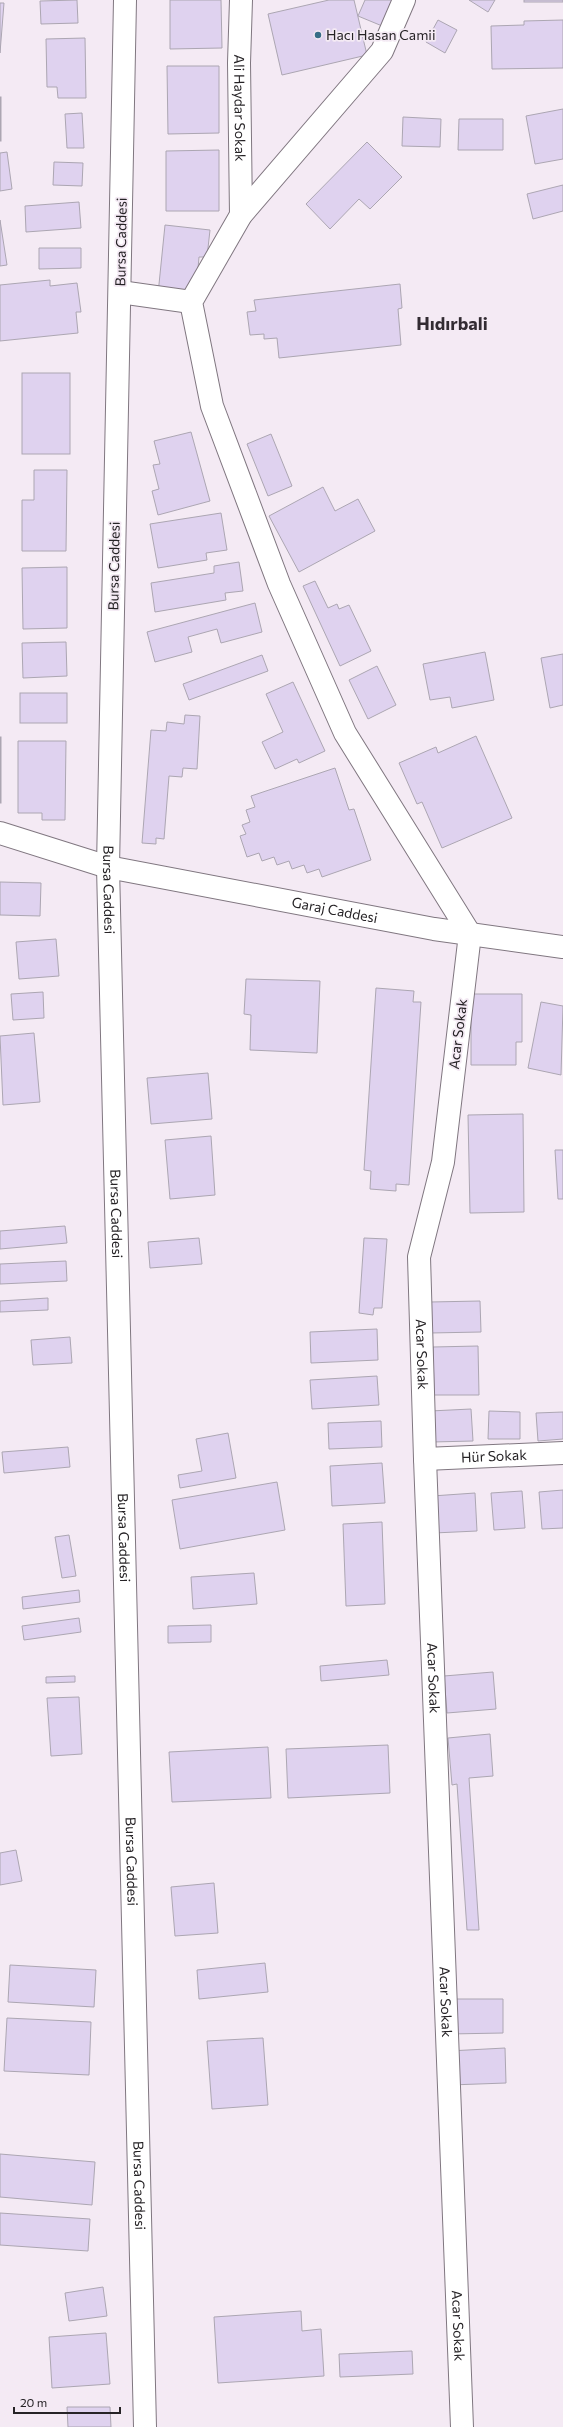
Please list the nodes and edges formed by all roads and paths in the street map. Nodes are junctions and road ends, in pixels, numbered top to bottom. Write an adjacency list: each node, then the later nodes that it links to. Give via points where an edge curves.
1 (125, 0): 5 (street, Bursa Caddesi)
2 (241, 0): 4 (street, Ali Haydar Sokak)
3 (404, 0): 4 (street, via 382,51)
4 (241, 215): 6 (street)
5 (120, 292): 6 (street); 8 (street, Bursa Caddesi)
6 (191, 302): 9 (street, via 212,406 279,584 345,733)
7 (0, 833): 8 (street, Garaj Caddesi)
8 (108, 867): 9 (street, Garaj Caddesi); 13 (street, Bursa Caddesi)
9 (470, 934): 10 (street, Garaj Caddesi); 12 (street, Acar Sokak, via 443,1162 419,1257)
10 (563, 947)
11 (563, 1453): 12 (street, Hür Sokak)
12 (425, 1459): 14 (street, Acar Sokak)
13 (144, 2427)
14 (462, 2427)

